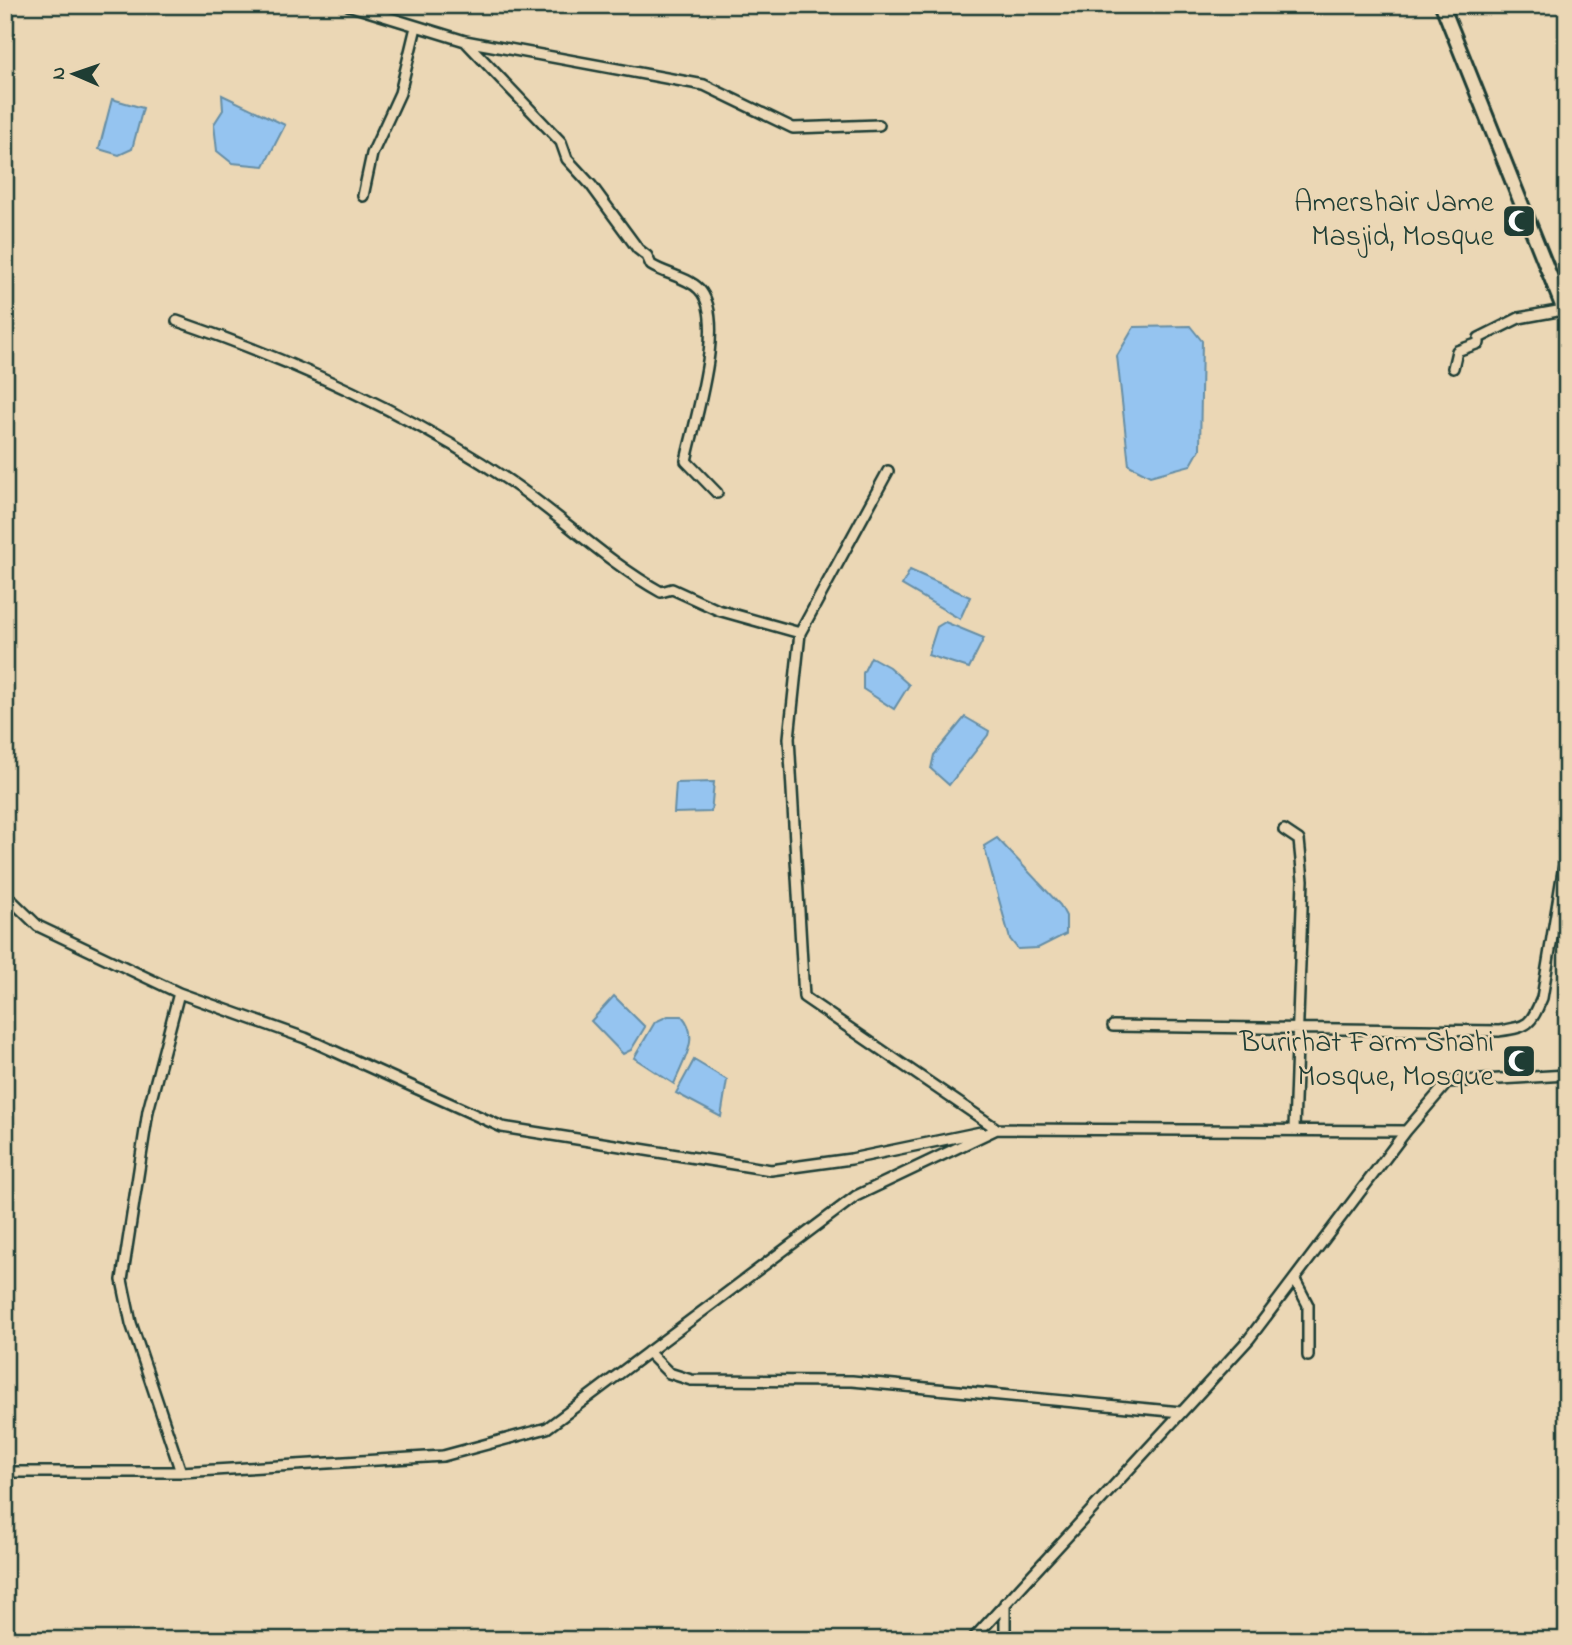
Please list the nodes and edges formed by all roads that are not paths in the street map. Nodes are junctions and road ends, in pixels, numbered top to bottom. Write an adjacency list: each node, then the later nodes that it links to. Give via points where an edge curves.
1 (348, 5): 3 (street)
2 (1442, 5): 7 (main road)
3 (416, 27): 4 (street); 6 (street, via 400,93 372,154)
4 (465, 41): 5 (street, via 704,85 793,128); 11 (street, via 561,142 567,159 651,265 698,287 709,303 711,343 686,461)
5 (879, 125)
6 (363, 196)
7 (1565, 314): 9 (street, via 1519,317 1479,338 1479,343 1457,351)
8 (177, 321): 12 (street, via 257,348 437,434 661,592 671,589 718,610)
9 (1453, 368)
10 (888, 471): 12 (street)
11 (717, 493)
12 (800, 633): 20 (street, via 789,738 804,997)
13 (1284, 830): 18 (street, via 1299,840 1303,880)
14 (1565, 859): 18 (street, via 1542,998 1525,1027 1499,1031)
15 (5, 894): 16 (street, via 38,926)
16 (179, 993): 20 (street, via 305,1038 502,1127 771,1170); 28 (street, via 148,1111 122,1280 131,1323)
17 (1113, 1026): 18 (street)
18 (1300, 1026): 21 (street)
19 (1567, 1075): 22 (street, via 1448,1082)
20 (997, 1129): 21 (street); 24 (street, via 856,1196)
21 (1294, 1129): 22 (street)
22 (1406, 1130): 23 (street)
23 (1295, 1280): 25 (street, via 1308,1305); 26 (street, via 1249,1339)
24 (648, 1352): 26 (street, via 669,1373 691,1380 852,1381); 28 (street, via 547,1428 443,1457)
25 (1308, 1356)
26 (1181, 1412): 29 (street)
27 (5, 1472): 28 (street)
28 (181, 1472)
29 (1006, 1603): 30 (street); 31 (street)
30 (972, 1640)
31 (1006, 1640)

